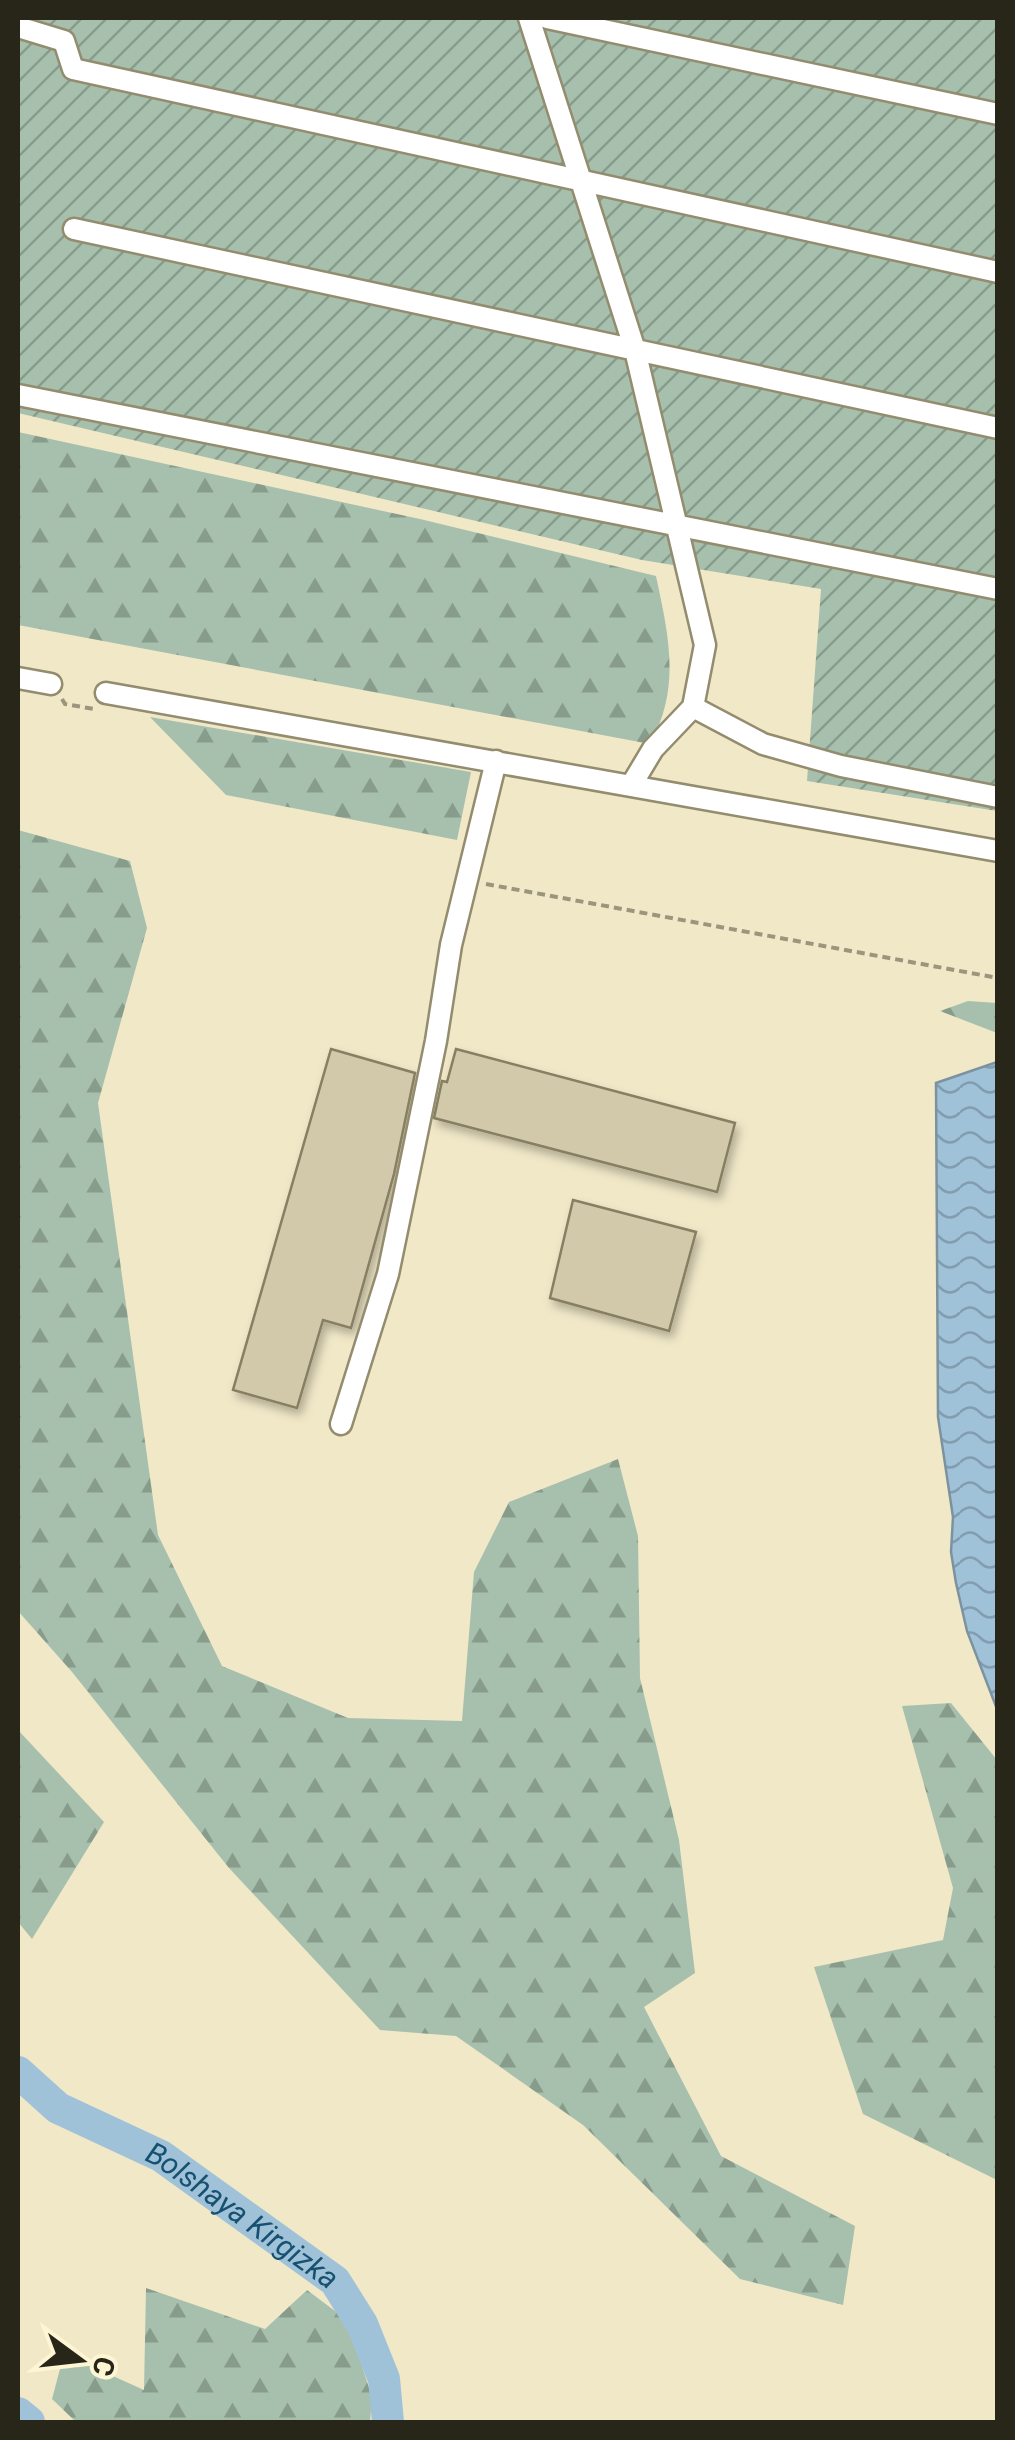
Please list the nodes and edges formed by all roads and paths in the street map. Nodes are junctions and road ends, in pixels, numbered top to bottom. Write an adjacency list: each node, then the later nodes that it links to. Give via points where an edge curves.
1 (529, 18): 5 (street)
2 (547, 18): 4 (street)
3 (18, 27): 5 (street, via 64,41 73,69)
4 (998, 114)
5 (581, 180): 7 (street); 8 (street)
6 (74, 230): 8 (street)
7 (998, 272)
8 (635, 350): 10 (street); 11 (street)
9 (18, 395): 11 (street)
10 (998, 428)
11 (676, 527): 12 (street); 16 (street, via 705,646)
12 (998, 589)
13 (18, 678): 14 (street)
14 (52, 684): 15 (path, via 65,704 94,709)
15 (106, 693): 17 (street)
16 (693, 707): 18 (street); 19 (street, via 763,744)
17 (496, 762): 18 (street); 21 (street)
18 (632, 784): 20 (street)
19 (998, 797)
20 (998, 852)
21 (466, 880): 22 (path); 23 (street, via 388,1274)
22 (998, 978)
23 (340, 1424)

